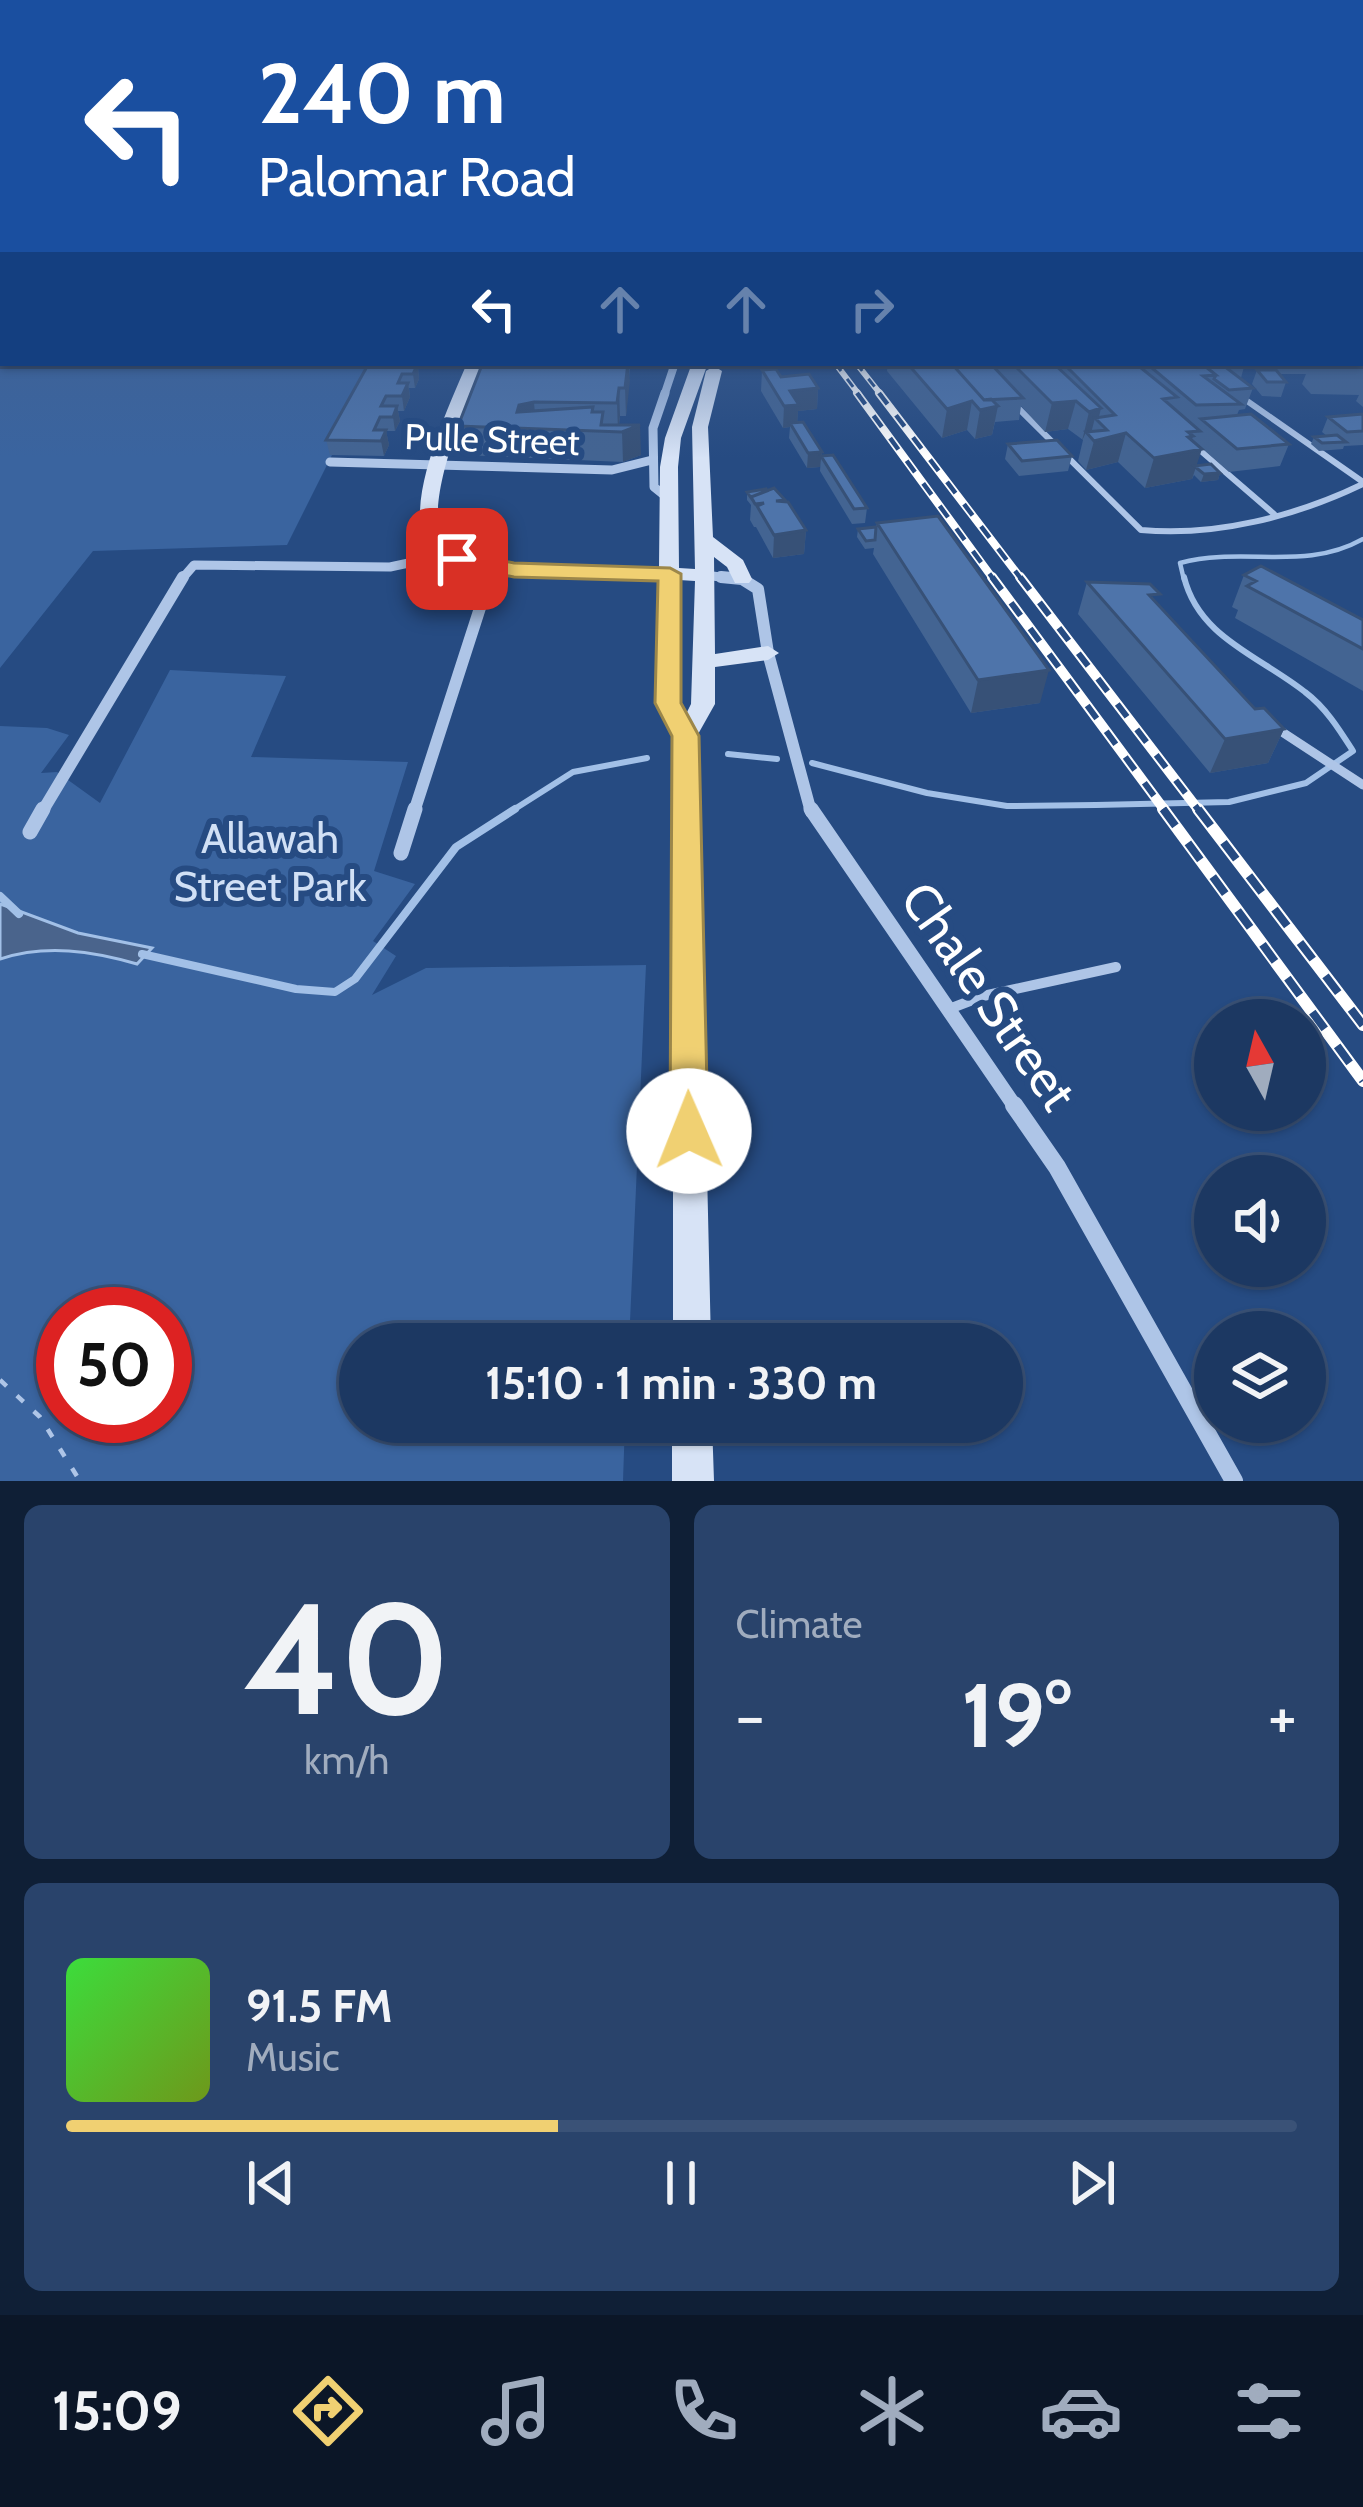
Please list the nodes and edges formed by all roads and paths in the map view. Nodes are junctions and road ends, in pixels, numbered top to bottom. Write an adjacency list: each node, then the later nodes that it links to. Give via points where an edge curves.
1 (474, 366): 10 (main road)
2 (674, 366): 8 (street, via 653,428)
3 (699, 366): 12 (main road, via 673,437)
4 (724, 366): 14 (main road, via 710,381 700,427)
5 (1232, 390): 11 (lane)
6 (1006, 396): 13 (lane, via 1141,530 1176,533)
7 (1186, 439): 13 (lane)
8 (652, 460): 10 (street, Pulle Street, via 612,470); 12 (street, via 654,487)
9 (330, 462): 10 (street, Pulle Street)
10 (438, 465): 15 (main road, via 429,527)
11 (1363, 483): 13 (lane, via 1339,498)
12 (669, 499): 17 (main road)
13 (1274, 514)
14 (704, 539): 18 (main road); 19 (main road)
15 (446, 555): 16 (main road); 25 (street, via 390,567 194,566)
16 (493, 568): 17 (main road); 26 (street)
17 (670, 574): 18 (main road); 23 (main road, via 668,703)
18 (705, 575): 19 (street); 21 (main road)
19 (742, 579): 20 (street, Chale Street, via 760,592)
20 (768, 653): 21 (main road); 28 (street, Chale Street, via 820,827)
21 (704, 662): 23 (main road, via 703,704)
22 (1258, 716): 24 (lane)
23 (685, 736): 29 (main road)
24 (1363, 785)
25 (30, 832)
26 (401, 853)
27 (1116, 967): 28 (lane)
28 (949, 1010): 34 (street, Chale Street, via 1057,1167)
29 (692, 1323)
30 (0, 1380): 32 (path, via 40,1417)
31 (692, 1443): 33 (main road)
32 (80, 1481)
33 (693, 1481)
34 (1234, 1481)

